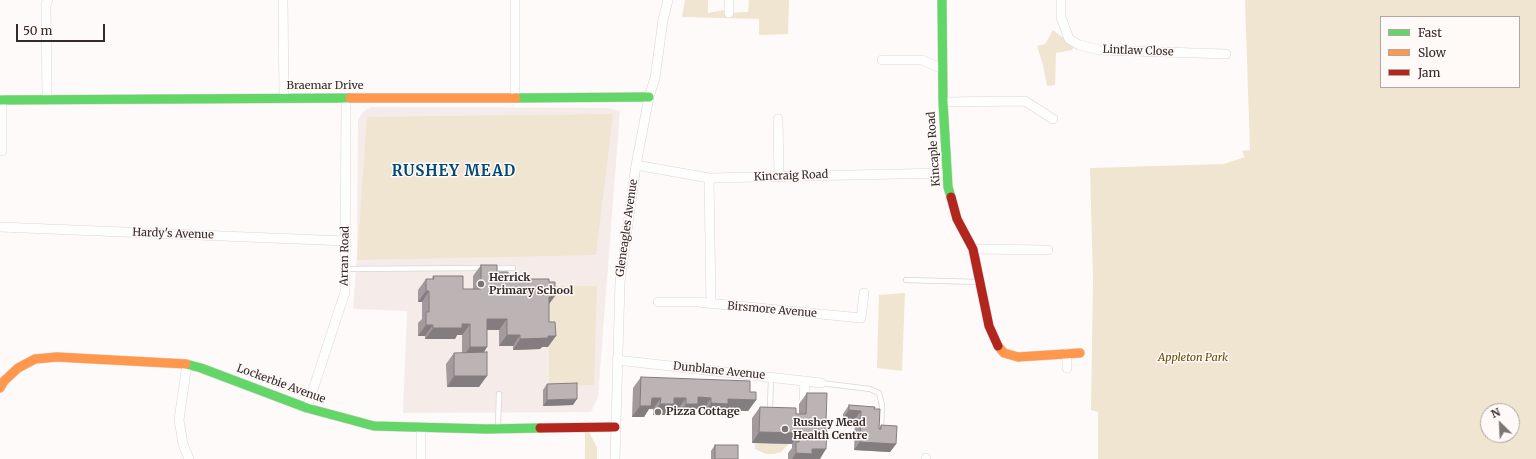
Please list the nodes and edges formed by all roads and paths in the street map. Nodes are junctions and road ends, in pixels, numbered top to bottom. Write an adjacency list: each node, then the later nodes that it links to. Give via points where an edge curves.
1 (48, 0): 17 (street)
2 (283, 0): 14 (street)
3 (515, 0): 12 (street)
4 (668, 0): 13 (street, Gleneagles Avenue, via 655,78)
5 (729, 0): 8 (street)
6 (942, 0): 11 (street, Kincaple Road)
7 (1061, 0): 9 (street, Lintlaw Close, via 1061,17 1069,39 1079,45 1100,50)
8 (729, 13)
9 (1226, 54)
10 (882, 60): 11 (street, via 922,60)
11 (943, 69): 18 (street, Kincaple Road)
12 (515, 97): 13 (street, Braemar Drive); 15 (street, Braemar Drive)
13 (649, 97): 22 (street, Gleneagles Avenue)
14 (284, 98): 15 (street, Braemar Drive); 17 (street, Braemar Drive)
15 (346, 98): 27 (street, Arran Road)
16 (1, 100): 17 (street, Braemar Drive); 21 (street)
17 (47, 100)
18 (943, 102): 20 (street, via 1024,101); 23 (street, Kincaple Road)
19 (778, 119): 24 (street)
20 (1053, 119)
21 (2, 151)
22 (636, 166): 25 (street, Kincraig Road); 39 (street, Gleneagles Avenue, via 620,282)
23 (947, 173): 24 (street, Kincraig Road); 28 (street, Kincaple Road, via 957,219)
24 (779, 176): 25 (street, Kincraig Road)
25 (709, 178): 36 (street)
26 (0, 227): 27 (street, Hardy's Avenue)
27 (346, 241): 31 (street, Arran Road)
28 (973, 249): 29 (street); 33 (street, Kincaple Road)
29 (1048, 250)
30 (513, 268): 31 (lane)
31 (346, 269): 48 (street, Arran Road, via 345,292)
32 (906, 280): 33 (lane)
33 (980, 282): 38 (street, Kincaple Road, via 989,326 996,343 1004,353 1018,357)
34 (864, 293): 36 (street, Birsmore Avenue, via 861,318)
35 (658, 302): 36 (street, Birsmore Avenue)
36 (711, 304)
37 (1080, 353): 38 (street, Kincaple Road)
38 (1067, 354): 41 (street)
39 (617, 360): 42 (street, Dunblane Avenue); 50 (street, Gleneagles Avenue)
40 (187, 364): 45 (street, Lockerbie Avenue, via 79,358 35,359 18,368); 48 (street, Lockerbie Avenue); 54 (street, via 179,420 183,444)
41 (1067, 368)
42 (771, 377): 43 (street, Dunblane Avenue); 49 (lane)
43 (805, 381): 44 (street, Dunblane Avenue); 47 (street)
44 (821, 383): 51 (lane, via 870,389 879,393 882,405)
45 (0, 388)
46 (498, 394): 53 (lane)
47 (804, 398)
48 (307, 408): 52 (street, Lockerbie Avenue, via 374,426)
49 (770, 409)
50 (615, 427): 53 (street, Lockerbie Avenue); 56 (street, Gleneagles Avenue)
51 (881, 427)
52 (422, 428): 53 (street, Lockerbie Avenue); 55 (street)
53 (498, 428)
54 (189, 459)
55 (421, 459)
56 (615, 459)

